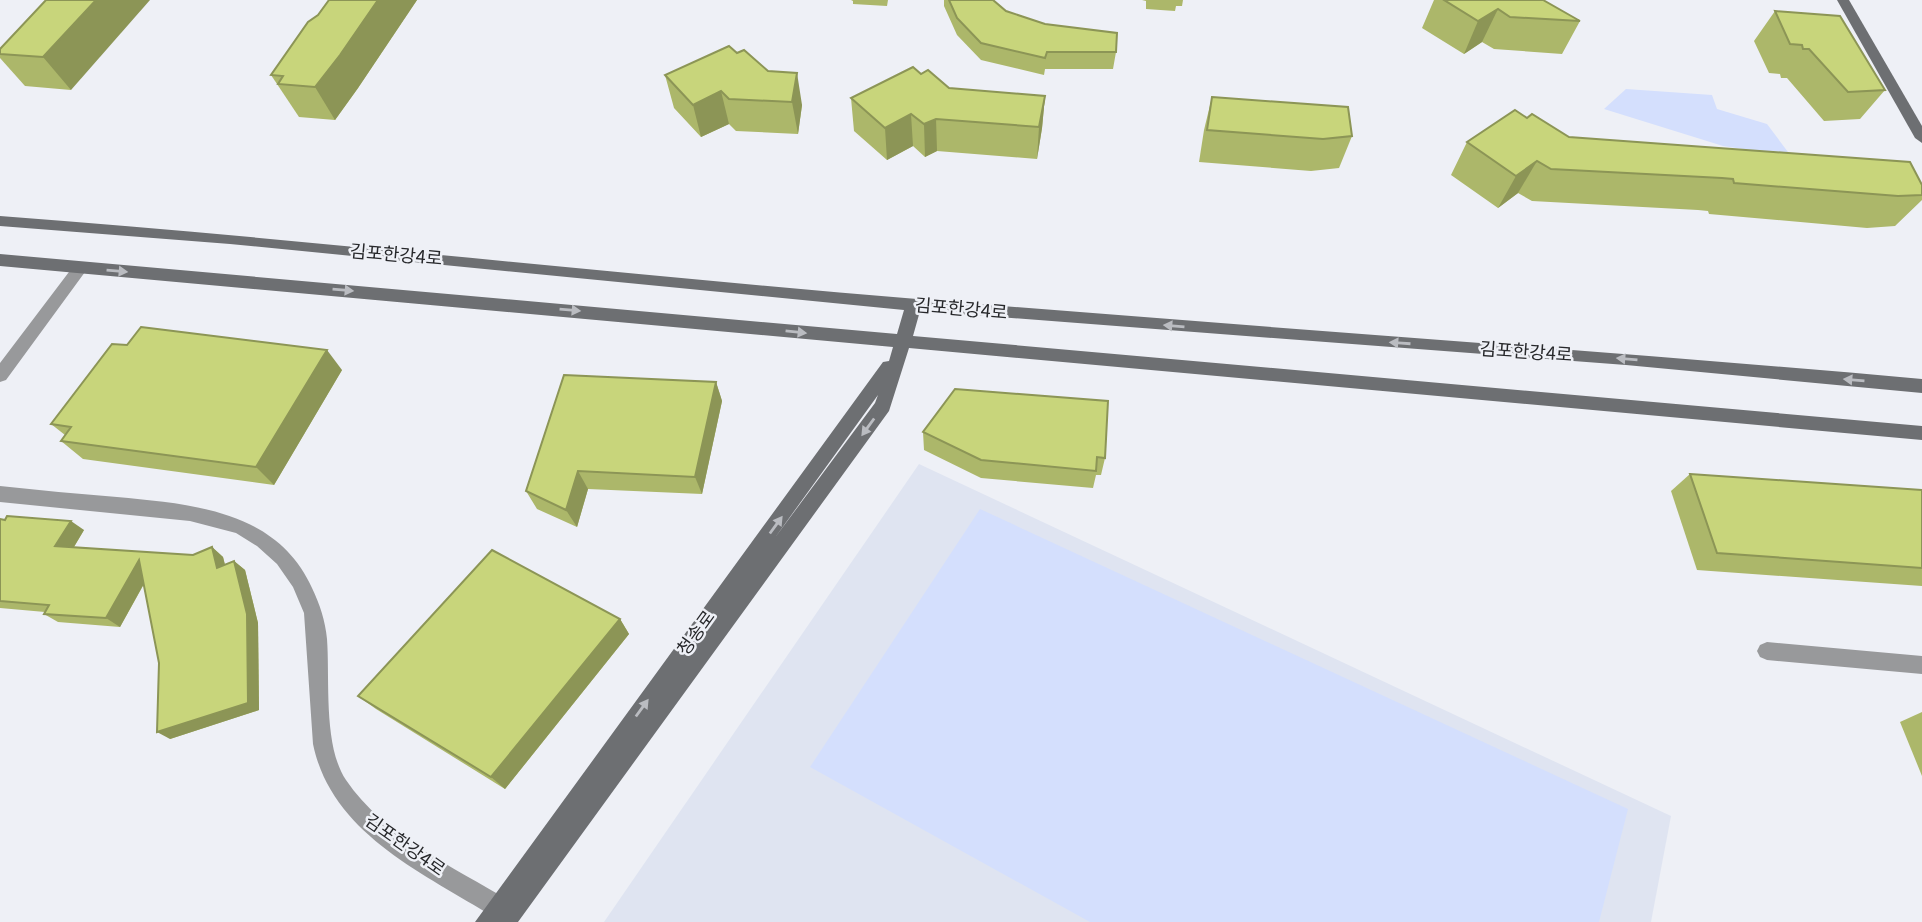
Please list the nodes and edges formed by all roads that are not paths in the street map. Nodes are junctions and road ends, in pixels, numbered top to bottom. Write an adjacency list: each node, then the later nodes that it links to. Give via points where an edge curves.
1 (1843, 0): 2 (street)
2 (1922, 138)
3 (0, 221): 6 (street, 김포한강4로)
4 (0, 260): 5 (street)
5 (80, 268): 7 (street, one-way to 7); 8 (street)
6 (914, 305): 7 (street, 청송로); 9 (street, 김포한강4로, one-way to 6)
7 (904, 343): 10 (street); 14 (street, 청송로, via 883,406)
8 (0, 375)
9 (1922, 386)
10 (1922, 433)
11 (0, 494): 14 (street, 김포한강4로, via 191,512 236,524 272,547 306,590 314,613 326,762 335,786 349,805 383,834)
12 (1767, 651): 13 (street)
13 (1922, 665)
14 (499, 916)

